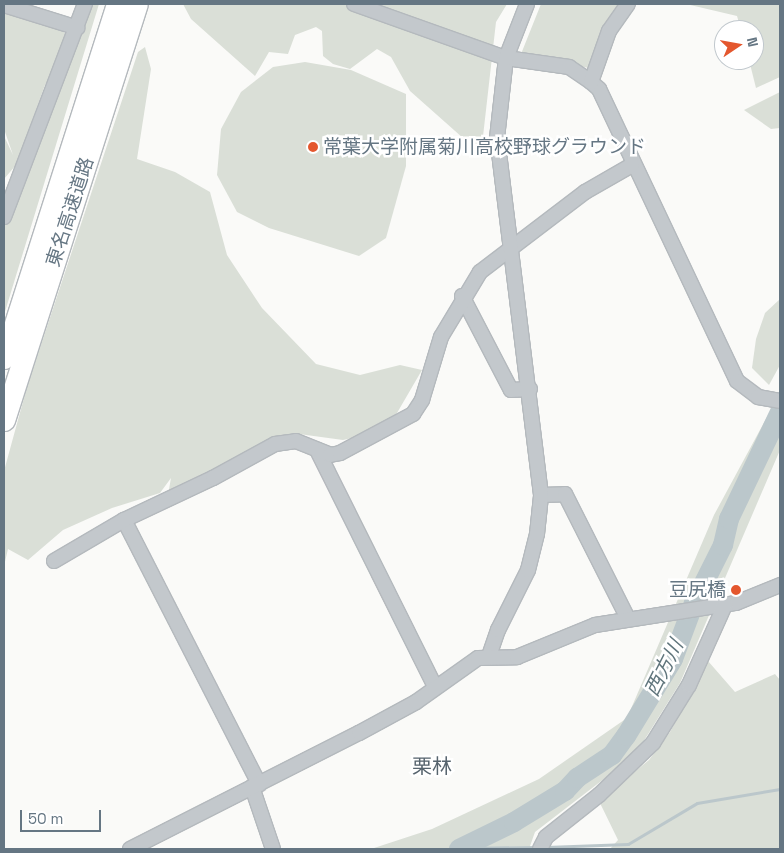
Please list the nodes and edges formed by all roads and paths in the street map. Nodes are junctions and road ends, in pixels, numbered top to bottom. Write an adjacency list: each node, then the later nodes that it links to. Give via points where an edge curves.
1 (84, 4): 8 (street)
2 (117, 4): 15 (highway, 東名高速道路)
3 (137, 4): 18 (highway, 東名高速道路)
4 (354, 4): 9 (street)
5 (527, 4): 9 (street)
6 (628, 4): 10 (street, via 609,31)
7 (4, 5): 8 (street)
8 (78, 28): 12 (street)
9 (506, 58): 10 (street, via 569,67); 13 (street, via 497,138)
10 (591, 82): 11 (street)
11 (632, 164): 13 (street, via 585,192); 17 (street, via 737,381 761,398)
12 (4, 217)
13 (509, 248): 14 (street, via 480,272); 16 (street)
14 (462, 296): 16 (street, via 511,390); 19 (street, via 441,337 422,400 413,414 340,453 330,455)
15 (4, 358)
16 (530, 389): 20 (street)
17 (780, 401)
18 (4, 420)
19 (317, 450): 21 (street, via 296,441 275,444 198,486); 27 (street)
20 (541, 495): 25 (street, via 565,494); 26 (street, via 537,534 528,570 498,630)
21 (124, 520): 22 (street); 28 (street)
22 (54, 561)
23 (780, 585): 24 (street)
24 (723, 606): 25 (street); 29 (street, via 689,685 653,743)
25 (627, 617): 26 (street, via 595,625 531,653)
26 (489, 656): 27 (street, via 467,664)
27 (435, 687): 28 (street, via 358,733)
28 (255, 786): 30 (street); 31 (street)
29 (543, 843)
30 (130, 849)
31 (273, 849)

